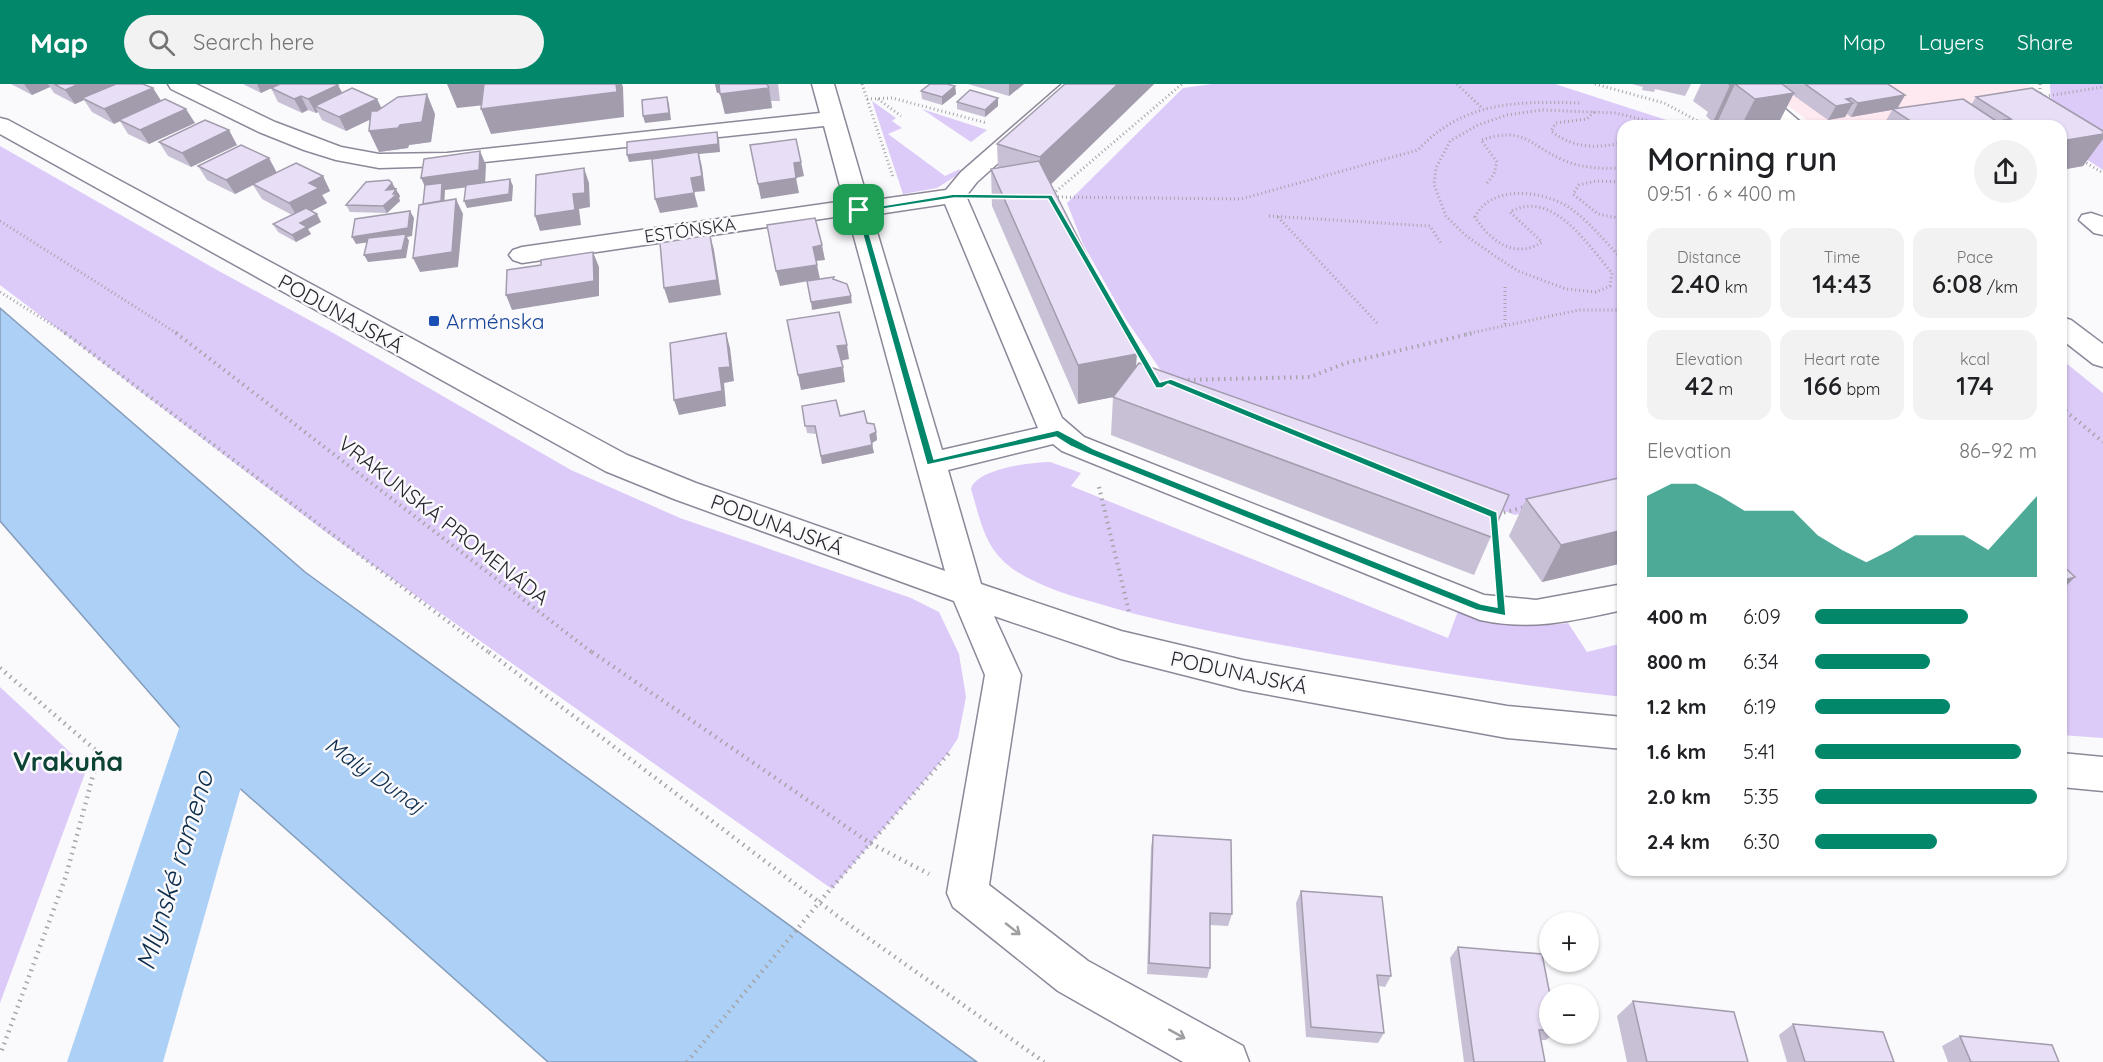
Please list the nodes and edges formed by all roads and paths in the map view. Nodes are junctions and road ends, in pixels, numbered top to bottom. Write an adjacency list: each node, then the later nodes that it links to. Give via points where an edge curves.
1 (179, 84): 17 (street, via 322,148 384,161 490,154)
2 (823, 84): 17 (street)
3 (862, 84): 11 (path)
4 (1075, 84): 22 (street)
5 (1182, 84): 30 (path)
6 (1457, 84): 14 (path)
7 (1595, 84): 19 (path, via 1664,103)
8 (1736, 84): 20 (street)
9 (2040, 84): 10 (path, via 2040,100)
10 (2103, 87)
11 (867, 99): 12 (path); 31 (path)
12 (877, 99): 16 (path); 22 (path, via 923,105)
13 (1581, 103): 14 (path, via 1515,103)
14 (1483, 109): 30 (path, via 1448,121 1430,134 1418,150 1241,199)
15 (1594, 111): 18 (path); 23 (path, via 1587,119 1556,123 1551,131 1563,142 1578,146); 39 (path, via 1542,110 1507,115 1478,125 1450,141 1436,168 1434,184 1446,216 1465,235 1518,271 1566,289 1596,292 1610,286 1612,273 1554,212 1537,205 1521,206 1510,212 1516,221 1536,233 1542,242 1535,249 1521,251 1497,244 1482,231 1475,217 1483,204 1506,194 1531,194 1569,207)
16 (902, 116)
17 (833, 118): 33 (street)
18 (1646, 120)
19 (1696, 120)
20 (1787, 120)
21 (0, 125): 57 (street, PODUNAJSKÁ, via 616,464)
22 (1019, 133): 29 (street, via 969,177)
23 (1617, 143)
24 (2078, 158): 26 (path)
25 (1617, 168): 28 (path, via 1580,165 1563,160 1529,138 1496,134 1481,140 1497,162)
26 (2103, 173)
27 (1617, 182): 36 (path, via 1580,185 1573,194 1598,214)
28 (1487, 183)
29 (954, 196): 31 (street, ESTÓNSKA); 52 (street, via 1049,422)
30 (1050, 196): 32 (path)
31 (900, 204): 33 (street, ESTÓNSKA)
32 (1056, 207)
33 (859, 208): 40 (street, ESTÓNSKA); 55 (street)
34 (1269, 216): 35 (path)
35 (1277, 216): 38 (path, via 1430,226); 45 (path)
36 (1617, 218)
37 (0, 221): 65 (path, VRAKUNSKÁ PROMENÁDA, via 189,341 574,640)
38 (1441, 243)
39 (1617, 254)
40 (522, 255)
41 (1505, 287): 46 (path)
42 (0, 292): 69 (path, via 78,341 844,921)
43 (1107, 297): 49 (path)
44 (1617, 310): 46 (path, via 1579,310)
45 (1378, 324)
46 (1505, 327): 50 (path, via 1397,350 1310,377)
47 (2067, 331): 48 (street)
48 (2103, 358)
49 (1153, 376)
50 (1180, 381)
51 (2067, 413): 53 (path)
52 (1058, 434): 54 (street); 55 (street)
53 (2103, 442)
54 (1091, 452): 59 (street); 60 (path)
55 (931, 463): 57 (street)
56 (1526, 507): 59 (path, via 1494,515)
57 (967, 592): 62 (street, PODUNAJSKÁ, via 1097,638 1243,675 1507,722); 66 (street, via 1003,675)
58 (1617, 598): 59 (street, via 1544,614)
59 (1502, 613)
60 (1131, 621)
61 (0, 668): 67 (path, via 99,753 66,876)
62 (1617, 732)
63 (2067, 771): 64 (street)
64 (2103, 774)
65 (870, 843): 66 (path, VRAKUNSKÁ PROMENÁDA); 68 (path, bridge)
66 (967, 893): 70 (street, one-way to 70, via 1073,976)
67 (0, 1055)
68 (687, 1062)
69 (1044, 1062)
70 (1227, 1062)

